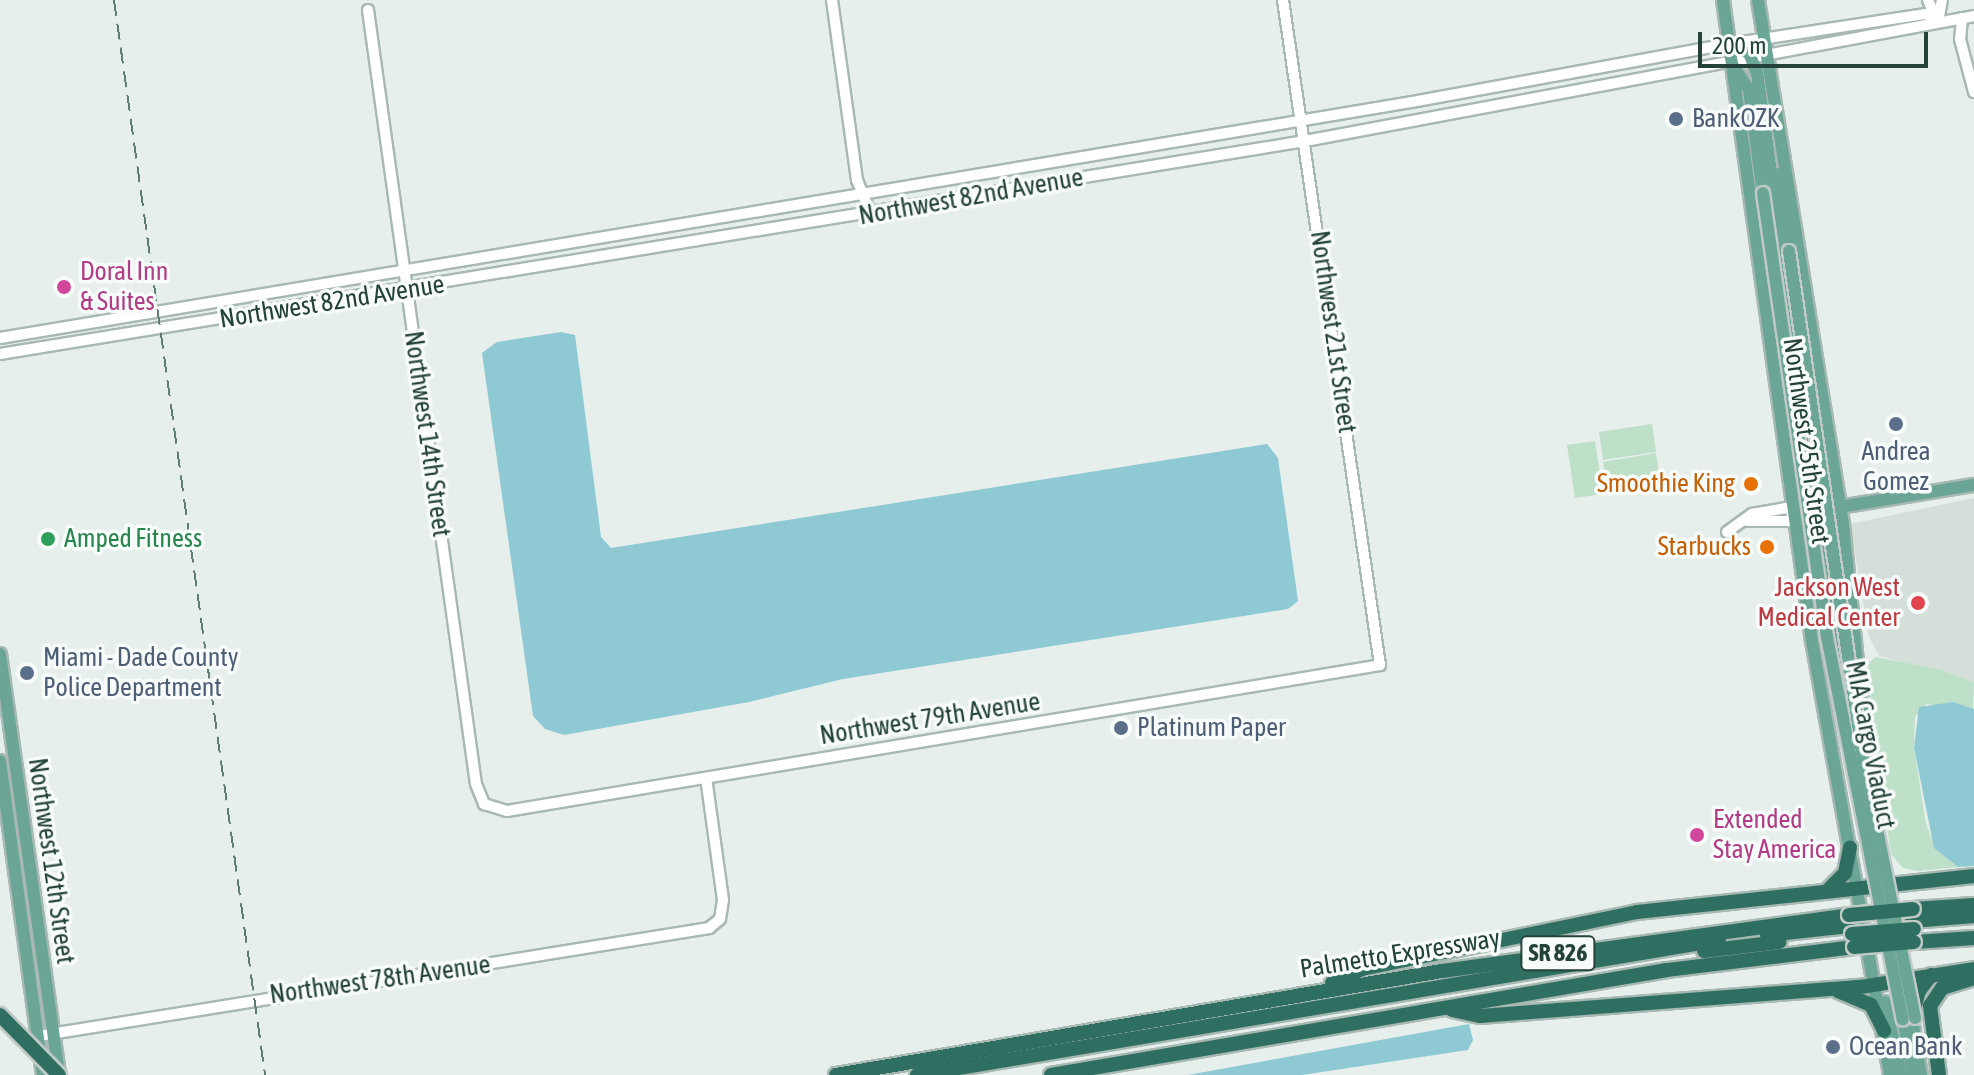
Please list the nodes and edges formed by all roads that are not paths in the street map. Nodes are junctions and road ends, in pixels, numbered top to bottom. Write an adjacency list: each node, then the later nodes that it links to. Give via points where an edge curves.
1 (832, 0): 22 (street)
2 (1283, 0): 19 (street, Northwest 21st Street)
3 (1723, 0): 12 (main road, Northwest 25th Street)
4 (1758, 0): 11 (main road, Northwest 25th Street)
5 (1928, 0): 10 (street)
6 (1942, 0): 10 (street)
7 (368, 10): 25 (street, Northwest 14th Street)
8 (1974, 16): 9 (street, Northwest 82nd Avenue)
9 (1962, 18): 10 (street, Northwest 82nd Avenue); 17 (street, via 1960,39)
10 (1938, 22): 11 (street, Northwest 82nd Avenue, via 1926,14); 13 (street, Northwest 82nd Avenue, via 1931,28)
11 (1766, 38): 12 (street, Northwest 82nd Avenue); 13 (main road, Northwest 25th Street)
12 (1729, 44): 14 (main road); 15 (main road, Northwest 25th Street); 16 (street, Northwest 82nd Avenue)
13 (1769, 55): 14 (street, Northwest 82nd Avenue); 23 (main road, MIA Cargo Viaduct, via 1767,78); 30 (main road, Northwest 25th Street)
14 (1753, 58): 15 (street, Northwest 82nd Avenue); 21 (main road)
15 (1731, 63): 18 (street, Northwest 82nd Avenue); 21 (main road, via 1749,90); 32 (main road, Northwest 25th Street)
16 (1528, 81): 18 (street); 19 (street, Northwest 82nd Avenue)
17 (1974, 92)
18 (1531, 100): 20 (street, Northwest 82nd Avenue)
19 (1302, 120): 20 (street, Northwest 21st Street); 22 (street, Northwest 82nd Avenue)
20 (1305, 141): 24 (street, Northwest 82nd Avenue); 35 (street, Northwest 21st Street)
21 (1768, 188): 23 (main road); 31 (main road); 62 (main road, MIA Cargo Viaduct, bridge, via 1831,665)
22 (862, 194): 24 (street); 25 (street, Northwest 82nd Avenue)
23 (1783, 204): 62 (main road, MIA Cargo Viaduct, bridge, via 1864,765)
24 (871, 214): 26 (street, Northwest 82nd Avenue)
25 (404, 269): 26 (street, Northwest 14th Street); 27 (street, Northwest 82nd Avenue)
26 (407, 290): 28 (street, Northwest 82nd Avenue); 39 (street, Northwest 14th Street, via 476,784)
27 (0, 338)
28 (0, 354)
29 (1974, 485): 30 (main road)
30 (1839, 508): 31 (main road); 36 (main road, Northwest 25th Street)
31 (1818, 510): 32 (main road); 36 (main road, via 1844,685)
32 (1794, 514): 33 (street, via 1787,508 1752,514); 40 (main road, Northwest 25th Street)
33 (1727, 532)
34 (0, 654): 64 (main road, Northwest 12th Street)
35 (1380, 665): 38 (street, Northwest 79th Avenue)
36 (1868, 753): 41 (main road, Northwest 25th Street)
37 (0, 761): 65 (main road, Northwest 12th Street)
38 (706, 778): 39 (street, Northwest 79th Avenue, via 512,811); 64 (street, Northwest 78th Avenue, via 723,900 720,919 709,928)
39 (488, 807)
40 (1850, 847): 45 (main road, Northwest 25th Street); 46 (highway, via 1845,873)
41 (1884, 862): 43 (highway); 44 (main road, Northwest 25th Street)
42 (1974, 876): 43 (highway)
43 (1924, 881): 44 (highway)
44 (1887, 885): 45 (highway); 56 (main road, Northwest 25th Street)
45 (1858, 887): 46 (highway); 57 (main road, Northwest 25th Street)
46 (1828, 890): 59 (highway, via 1637,912 1362,969)
47 (1974, 905): 50 (highway, Palmetto Expressway / SR 826)
48 (1974, 916): 50 (highway)
49 (1974, 924): 50 (highway)
50 (1913, 925): 51 (highway, Palmetto Expressway / SR 826, bridge); 51 (highway, Palmetto Expressway / SR 826, bridge); 52 (highway, Palmetto Expressway / SR 826)
51 (1851, 931): 59 (highway, Palmetto Expressway / SR 826, via 1670,937); 60 (highway, Palmetto Expressway / SR 826); 69 (highway, via 1617,955); 70 (highway, via 1619,963)
52 (1974, 938)
53 (1974, 969): 54 (highway)
54 (1931, 975): 56 (highway); 62 (highway)
55 (1974, 978): 76 (highway, via 1942,988 1930,1006)
56 (1905, 979): 57 (highway); 62 (main road, Northwest 25th Street)
57 (1877, 985): 58 (highway); 63 (main road, Northwest 25th Street); 73 (main road, via 1890,1016)
58 (1830, 988): 60 (highway, via 1480,1016); 63 (highway, via 1871,1005)
59 (1313, 992): 68 (highway, Palmetto Expressway / SR 826)
60 (1444, 1009): 71 (highway, Palmetto Expressway / SR 826)
61 (0, 1015): 67 (highway, bridge)
62 (1910, 1018): 74 (main road); 75 (main road)
63 (1884, 1031): 72 (main road, Northwest 25th Street)
64 (53, 1033): 65 (street, Northwest 78th Avenue); 67 (main road, Northwest 12th Street)
65 (38, 1036): 66 (main road, Northwest 12th Street)
66 (43, 1075)
67 (59, 1075)
68 (836, 1075)
69 (917, 1075)
70 (971, 1075)
71 (1051, 1075)
72 (1890, 1075)
73 (1901, 1075)
74 (1913, 1075)
75 (1924, 1075)
76 (1939, 1075)

